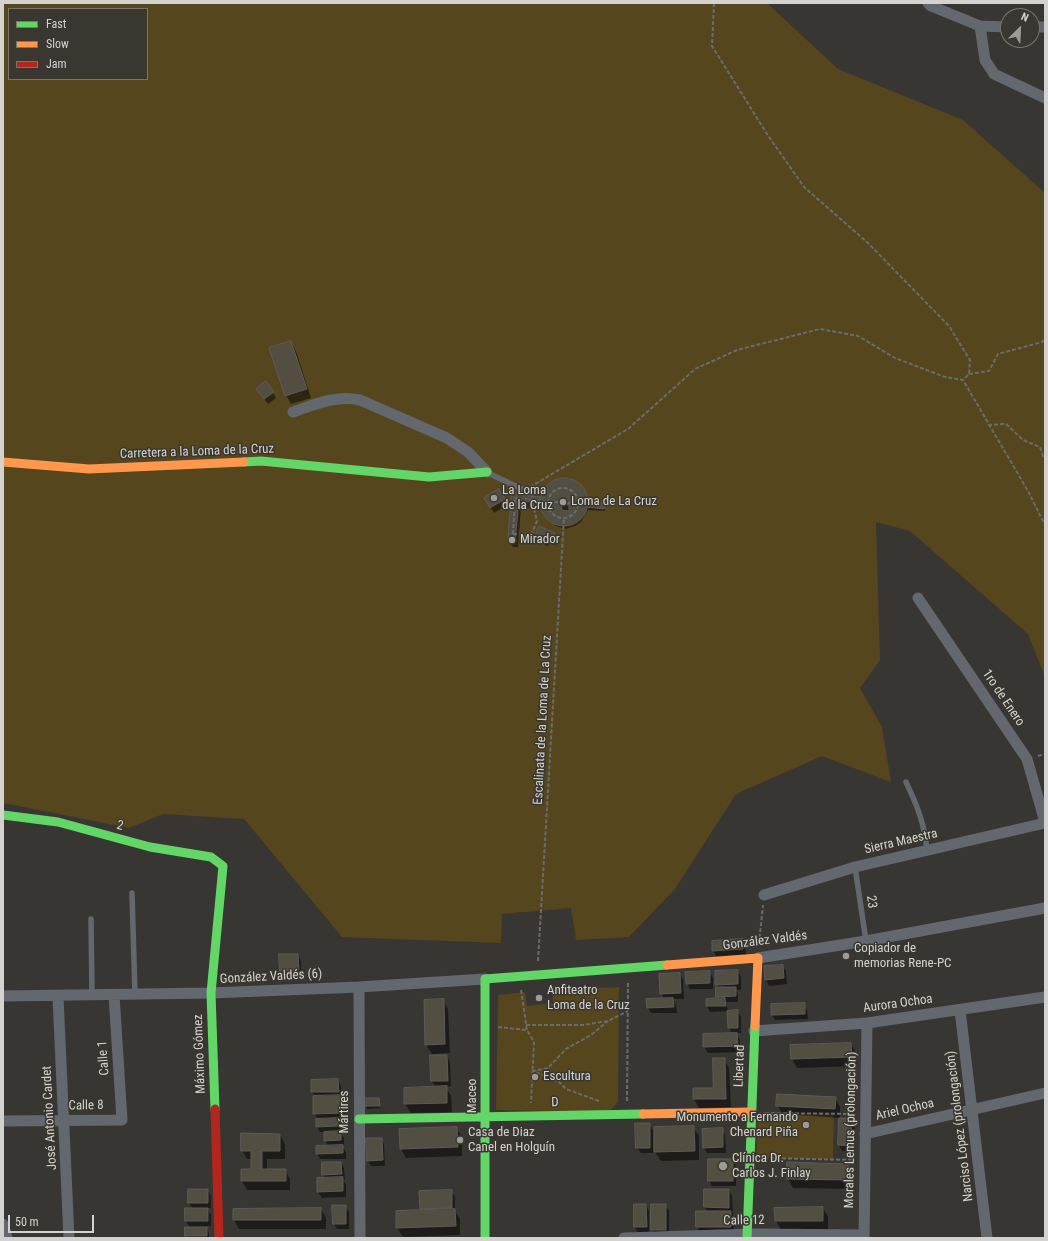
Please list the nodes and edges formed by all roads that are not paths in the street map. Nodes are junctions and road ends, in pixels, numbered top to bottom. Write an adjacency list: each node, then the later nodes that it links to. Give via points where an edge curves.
1 (928, 3): 2 (street)
2 (980, 26): 3 (street); 4 (street, via 985,60 994,74)
3 (1000, 27)
4 (1045, 98)
5 (293, 412): 7 (street, via 334,398 360,400 447,438 468,452)
6 (3, 462): 7 (street, Carretera a la Loma de la Cruz, via 89,469 261,461 429,477)
7 (487, 472): 8 (lane)
8 (524, 490)
9 (918, 598): 12 (street, 1ro de Enero, via 1027,759)
10 (906, 782): 13 (lane, via 922,817)
11 (3, 815): 15 (street, 2, via 58,822 150,847 211,857 221,862)
12 (1045, 822): 13 (street, Sierra Maestra)
13 (927, 851): 14 (street, Sierra Maestra)
14 (855, 867): 17 (street, Sierra Maestra); 20 (lane, 23)
15 (224, 870): 24 (street, Máximo Gómez)
16 (132, 893): 26 (lane)
17 (764, 895)
18 (1045, 908): 20 (street, González Valdés)
19 (91, 919): 28 (lane)
20 (866, 941): 21 (street, González Valdés)
21 (758, 958): 22 (street, González Valdés); 33 (street, Libertad)
22 (485, 978): 23 (street, González Valdés (6)); 37 (street, Maceo)
23 (359, 987): 24 (street, González Valdés (6)); 38 (street, Mártires)
24 (211, 993): 26 (street, González Valdés (6)); 48 (street, Máximo Gómez)
25 (114, 995): 26 (street, González Valdés (6)); 28 (street, González Valdés (6)); 39 (street, Calle 1)
26 (135, 995)
27 (3, 996): 30 (street, González Valdés (6))
28 (92, 996): 30 (street, González Valdés (6))
29 (1045, 996): 31 (street, Aurora Ochoa)
30 (58, 997): 41 (street, José Antonio Cardet)
31 (960, 1010): 32 (street, Aurora Ochoa); 35 (street, Narciso López (prolongación))
32 (867, 1023): 33 (street, Aurora Ochoa); 42 (street, Morales Lemus (prolongación))
33 (754, 1031): 36 (street, Libertad)
34 (1045, 1093): 35 (street, Ariel Ochoa)
35 (973, 1109): 42 (street, Ariel Ochoa); 53 (street, Narciso López (prolongación))
36 (751, 1112): 37 (street, D); 44 (street, Libertad)
37 (486, 1117): 38 (street, D); 50 (street, Maceo)
38 (359, 1119): 49 (street, Mártires)
39 (122, 1120): 41 (street, Calle 8)
40 (3, 1121): 41 (street, Calle 8)
41 (65, 1121): 47 (street, José Antonio Cardet)
42 (865, 1134): 45 (street, Morales Lemus (prolongación))
43 (3, 1224): 46 (street)
44 (747, 1236): 45 (street, Calle 12); 52 (street, Calle 12)
45 (864, 1237)
46 (7, 1238)
47 (69, 1238)
48 (220, 1238)
49 (360, 1238)
50 (485, 1238)
51 (624, 1238): 52 (street, Calle 12)
52 (633, 1238)
53 (988, 1238)

